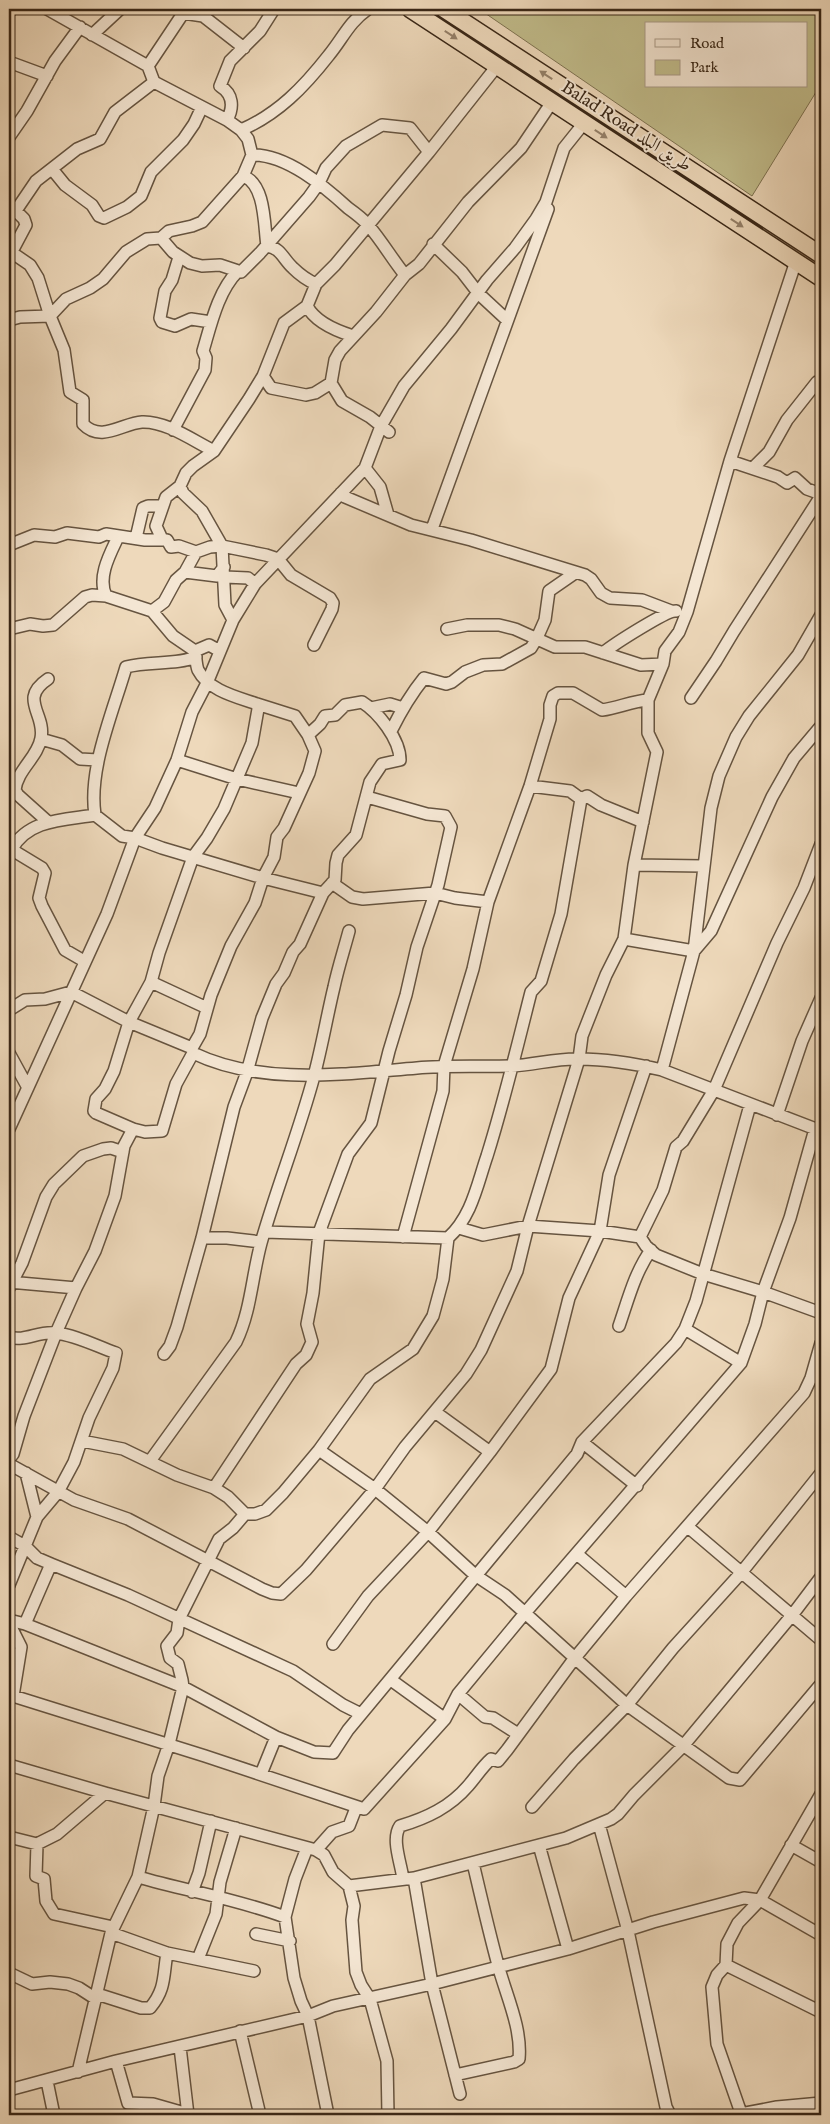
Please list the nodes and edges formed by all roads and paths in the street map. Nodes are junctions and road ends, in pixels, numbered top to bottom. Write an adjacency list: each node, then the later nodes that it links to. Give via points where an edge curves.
1 (12, 9): 9 (street)
2 (47, 9): 10 (street)
3 (120, 9): 11 (street)
4 (274, 9): 12 (street)
5 (368, 9): 22 (street, via 354,18 329,55 280,108)
6 (410, 9): 15 (highway, Balad Road طريق البلد, one-way to 15)
7 (444, 9): 35 (highway, Balad Road طريق البلد, one-way to 7)
8 (184, 11): 12 (street, via 203,16); 14 (street)
9 (9, 12)
10 (80, 27): 11 (street); 16 (street)
11 (92, 35): 14 (street)
12 (244, 48): 20 (street, via 230,61 220,86 226,90 232,105)
13 (9, 62): 16 (street)
14 (148, 66): 17 (street)
15 (497, 66): 18 (highway, Balad Road طريق البلد); 24 (street)
16 (47, 76): 23 (street)
17 (154, 82): 19 (street); 26 (street, via 115,112 100,139 77,149)
18 (552, 102): 21 (highway, Balad Road طريق البلد); 32 (street, via 521,148 468,202)
19 (202, 107): 20 (street); 26 (street, via 183,140 151,172 141,196 112,216 99,216 92,205 65,185)
20 (227, 120): 22 (street)
21 (584, 122): 28 (street, via 564,148); 37 (highway, Balad Road طريق البلد, one-way to 37)
22 (241, 130): 25 (street, via 248,139)
23 (9, 137)
24 (429, 152): 29 (street, via 410,128 382,125 346,146 326,168); 30 (street)
25 (252, 155): 27 (street); 29 (street, via 262,154 301,170)
26 (52, 169): 34 (street, via 36,181 18,207 17,212 26,225)
27 (243, 176): 31 (street, via 202,222 169,231); 33 (street, via 257,189 261,199)
28 (554, 180): 42 (street, via 536,220); 46 (street, via 555,189)
29 (319, 183): 30 (street); 33 (street)
30 (368, 224): 39 (street); 41 (street)
31 (161, 238): 36 (street); 44 (street, via 146,239 126,252 103,279 66,299)
32 (433, 244): 39 (street, via 419,264); 42 (street)
33 (266, 246): 38 (street, via 246,268); 41 (street, via 279,250 292,268)
34 (10, 254): 44 (street, via 30,265 38,278)
35 (821, 255)
36 (179, 257): 38 (street, via 202,266 220,265); 47 (street, via 165,291 160,318 162,322 175,326 191,319)
37 (796, 261): 40 (highway, Balad Road طريق البلد); 55 (street)
38 (238, 271): 47 (street, via 230,279)
39 (405, 275): 48 (street)
40 (821, 278)
41 (316, 284): 43 (street)
42 (479, 294): 46 (street); 52 (street, via 404,386)
43 (307, 306): 48 (street, via 335,330); 49 (street, via 284,323)
44 (50, 316): 45 (street); 53 (street, via 64,350 70,392 83,400 85,426 105,432 146,422)
45 (9, 320)
46 (507, 320): 63 (street)
47 (211, 322): 53 (street, via 203,351 205,370)
48 (353, 336): 51 (street, via 335,360)
49 (263, 376): 51 (street, via 271,388 306,395 315,394); 54 (street)
50 (817, 382): 57 (street, via 787,420 769,452)
51 (331, 383): 52 (street, via 342,401)
52 (385, 429): 56 (street)
53 (173, 430): 54 (street)
54 (214, 451): 58 (street, via 186,473)
55 (730, 461): 57 (street); 78 (street)
56 (364, 468): 59 (street); 62 (street, via 380,487)
57 (753, 468): 60 (street, via 778,476 787,483 795,478 807,489)
58 (180, 486): 61 (street, via 166,497); 68 (street, via 202,511)
59 (341, 493): 62 (street); 70 (street)
60 (821, 495): 91 (street)
61 (163, 506): 65 (street, via 144,508); 66 (street, via 156,526)
62 (388, 515): 63 (street, via 411,525)
63 (432, 529): 73 (street, via 549,562)
64 (118, 536): 65 (street); 67 (street, via 67,533 34,536); 75 (street, via 109,554 102,586)
65 (136, 538): 66 (street)
66 (162, 539): 69 (street, via 168,540 171,546)
67 (9, 545)
68 (222, 546): 69 (street); 70 (street); 72 (street)
69 (196, 552): 71 (street)
70 (278, 559): 74 (street); 84 (street, via 291,575 330,598 332,609)
71 (185, 572): 72 (street, via 217,576); 76 (street, via 176,580 164,602)
72 (224, 572): 74 (street, via 248,578); 80 (street, via 224,606)
73 (575, 573): 77 (street, via 588,577 601,593 610,598 642,600); 83 (street, via 549,590 545,620)
74 (255, 584): 80 (street)
75 (106, 596): 76 (street); 81 (street, via 86,597 56,624)
76 (152, 611): 87 (street, via 173,636)
77 (671, 611): 78 (street); 86 (street)
78 (687, 612): 88 (street, via 666,651)
79 (821, 615): 116 (street, via 798,655 769,689 736,737 719,776)
80 (233, 620): 85 (street)
81 (9, 628)
82 (447, 629): 83 (street, via 499,625)
83 (537, 638): 86 (street, via 555,647 585,647); 95 (street, via 531,648 502,664 483,665 465,672 452,682 446,684 424,678)
84 (314, 645)
85 (220, 651): 87 (street, via 209,645); 90 (street)
86 (603, 652): 88 (street, via 641,665)
87 (196, 654): 90 (street, via 197,669); 100 (street, via 185,662 126,667)
88 (663, 664): 92 (street)
89 (48, 680): 99 (street, via 39,685 34,694 36,712 42,724)
90 (207, 683): 93 (street); 101 (street, via 192,712)
91 (691, 698)
92 (648, 700): 104 (street, via 602,710 573,693 553,696 550,719); 110 (street, via 648,733 657,752)
93 (257, 704): 98 (street, via 295,716); 102 (street, via 258,719 252,743)
94 (371, 708): 95 (street, via 390,704); 97 (street); 98 (street, via 362,702 345,705 335,715 325,716)
95 (403, 708): 97 (street)
96 (821, 726): 124 (street, via 794,758 711,931)
97 (390, 732): 106 (street, via 400,760 382,764 370,782)
98 (308, 735): 105 (street, via 315,752)
99 (41, 739): 100 (street, via 62,745 80,759); 103 (street)
100 (98, 760): 108 (street)
101 (177, 760): 102 (street); 111 (street, via 155,808)
102 (237, 778): 105 (street); 114 (street, via 208,838)
103 (12, 785): 109 (street, via 18,795)
104 (530, 786): 107 (street, via 570,791); 121 (street)
105 (299, 793): 117 (street, via 277,837 274,857)
106 (367, 797): 118 (street, via 356,834 338,855); 120 (street, via 444,816 451,827)
107 (582, 799): 110 (street, via 587,796); 136 (street, via 561,914 541,982 532,992)
108 (95, 815): 109 (street); 111 (street, via 122,836)
109 (47, 822): 113 (street, via 19,837)
110 (643, 822): 115 (street)
111 (135, 838): 114 (street); 125 (street, via 107,914)
112 (821, 844): 143 (street)
113 (10, 848): 125 (street, via 42,868 45,873 39,898 42,906 65,950)
114 (193, 857): 117 (street); 126 (street)
115 (634, 865): 116 (street); 123 (street)
116 (703, 866): 124 (street)
117 (263, 878): 119 (street); 129 (street, via 248,919 231,946)
118 (332, 883): 119 (street); 120 (street, via 352,897 363,899)
119 (323, 893): 139 (street, via 269,1000)
120 (435, 893): 121 (street); 140 (street, via 417,947)
121 (488, 902): 135 (street, via 473,969)
122 (349, 932): 141 (street)
123 (624, 939): 124 (street); 134 (street, via 582,1036)
124 (694, 951): 138 (street)
125 (84, 961): 127 (street)
126 (151, 982): 129 (street); 131 (street)
127 (72, 992): 130 (street, via 25,1000); 131 (street); 142 (street)
128 (821, 998): 146 (street, via 802,1040)
129 (208, 1008): 132 (street)
130 (9, 1010)
131 (129, 1022): 132 (street); 148 (street, via 114,1071 96,1098 94,1111)
132 (192, 1051): 139 (street, via 210,1062); 148 (street, via 176,1084 162,1131)
133 (9, 1053): 142 (street)
134 (579, 1059): 136 (street); 137 (street); 151 (street)
135 (444, 1066): 136 (street); 140 (street); 156 (street, via 443,1091)
136 (513, 1066): 152 (street, via 470,1210)
137 (646, 1066): 138 (street); 153 (street, via 609,1175)
138 (662, 1070): 143 (street)
139 (247, 1072): 141 (street); 158 (street, via 234,1107)
140 (385, 1072): 141 (street); 154 (street, via 370,1123 348,1154)
141 (314, 1076): 155 (street)
142 (27, 1086): 145 (street)
143 (714, 1090): 144 (street); 157 (street, via 676,1148 663,1190)
144 (750, 1105): 146 (street); 161 (street)
145 (13, 1108): 147 (street)
146 (777, 1115): 149 (street)
147 (9, 1129)
148 (133, 1130): 150 (street)
149 (818, 1130): 164 (street)
150 (123, 1152): 162 (street, via 112,1148 83,1156 54,1184 46,1197 22,1263); 163 (street, via 113,1203 95,1251)
151 (528, 1226): 152 (street, via 482,1236); 153 (street); 173 (street, via 517,1271 481,1350)
152 (459, 1228): 159 (street)
153 (600, 1231): 157 (street); 177 (street, via 569,1298 551,1369)
154 (319, 1233): 155 (street); 156 (street); 184 (street, via 307,1324 312,1342)
155 (263, 1237): 158 (street); 179 (street, via 247,1315 236,1342)
156 (403, 1237): 159 (street)
157 (640, 1237): 160 (street)
158 (202, 1238): 171 (street, via 175,1333)
159 (448, 1238): 176 (street, via 443,1279 428,1325 413,1349 370,1379)
160 (651, 1250): 161 (street); 166 (street, via 634,1282)
161 (703, 1274): 164 (street); 167 (street)
162 (10, 1284): 163 (street, via 17,1281)
163 (76, 1288): 168 (street)
164 (763, 1292): 165 (street); 172 (street, via 756,1324)
165 (821, 1313)
166 (619, 1326)
167 (685, 1329): 172 (street); 175 (street, via 676,1343)
168 (56, 1333): 169 (street); 174 (street, via 116,1353 113,1368 89,1418); 178 (street)
169 (9, 1337)
170 (821, 1342): 189 (street, via 804,1393)
171 (164, 1354)
172 (741, 1363): 183 (street)
173 (435, 1412): 177 (street); 185 (street)
174 (82, 1441): 179 (street, via 123,1449); 186 (street)
175 (582, 1442): 183 (street); 197 (street, via 577,1454)
176 (319, 1450): 185 (street); 187 (street, via 266,1510)
177 (490, 1452): 190 (street)
178 (9, 1459)
179 (150, 1461): 184 (street)
180 (9, 1464): 181 (street)
181 (26, 1473): 186 (street); 188 (street)
182 (821, 1473): 196 (street)
183 (637, 1486): 193 (street)
184 (214, 1488): 187 (street)
185 (375, 1489): 190 (street); 194 (street, via 306,1570 281,1594 262,1589)
186 (58, 1492): 188 (street); 194 (street, via 128,1519)
187 (245, 1514): 194 (street, via 219,1539)
188 (37, 1518): 192 (street)
189 (688, 1528): 196 (street); 200 (street)
190 (428, 1532): 197 (street); 207 (street, via 368,1596)
191 (9, 1537): 192 (street)
192 (25, 1546): 195 (street, via 37,1558); 199 (street)
193 (577, 1554): 200 (street); 201 (street)
194 (208, 1562): 203 (street)
195 (51, 1564): 203 (street); 205 (street)
196 (741, 1573): 202 (street); 214 (street, via 672,1648)
197 (475, 1575): 201 (street); 209 (street)
198 (821, 1577): 202 (street)
199 (9, 1585)
200 (626, 1596): 208 (street)
201 (525, 1613): 208 (street); 212 (street)
202 (793, 1614): 206 (street); 220 (street)
203 (179, 1619): 211 (street, via 177,1633 167,1646 170,1658 178,1664); 215 (street, via 293,1670)
204 (9, 1622): 205 (street); 213 (street, via 21,1647)
205 (25, 1624): 211 (street)
206 (821, 1640)
207 (333, 1644)
208 (574, 1659): 214 (street); 217 (street)
209 (391, 1680): 215 (street); 216 (street)
210 (821, 1684): 220 (street, via 740,1780 729,1778)
211 (183, 1687): 218 (street); 219 (street)
212 (458, 1694): 216 (street); 217 (street, via 485,1717 493,1718)
213 (10, 1699): 219 (street)
214 (627, 1705): 220 (street); 226 (street)
215 (361, 1714): 218 (street, via 333,1753 314,1752)
216 (445, 1719): 227 (street, via 366,1808)
217 (518, 1734): 239 (street, via 498,1761 491,1759 445,1808 400,1826 396,1840)
218 (276, 1737): 222 (street)
219 (169, 1744): 222 (street); 225 (street, via 158,1776)
220 (683, 1746): 229 (street, via 618,1814)
221 (9, 1765): 223 (street)
222 (261, 1774): 227 (street)
223 (105, 1793): 225 (street); 232 (street, via 57,1834)
224 (821, 1794): 234 (street)
225 (154, 1806): 228 (street); 238 (street)
226 (532, 1807)
227 (356, 1808): 235 (street, via 349,1826 332,1832)
228 (211, 1821): 230 (street); 241 (street)
229 (599, 1824): 233 (street, via 566,1838); 246 (street)
230 (236, 1828): 235 (street); 242 (street)
231 (9, 1837): 232 (street)
232 (37, 1844): 245 (street, via 36,1876 44,1879 46,1901 54,1914)
233 (538, 1844): 237 (street); 250 (street)
234 (791, 1845): 236 (street); 243 (street)
235 (312, 1849): 240 (street, via 324,1855 334,1872); 244 (street, via 295,1879)
236 (821, 1862)
237 (473, 1863): 239 (street); 254 (street)
238 (138, 1877): 241 (street); 245 (street)
239 (408, 1878): 240 (street); 257 (street)
240 (349, 1886): 259 (street, via 354,1906 356,1972)
241 (192, 1892): 242 (street)
242 (218, 1898): 244 (street, via 235,1900); 252 (street, via 210,1934)
243 (760, 1900): 246 (street, via 739,1899); 248 (street); 253 (street, via 738,1923 727,1944)
244 (285, 1917): 249 (street)
245 (112, 1930): 251 (street); 258 (street)
246 (628, 1931): 250 (street); 279 (street)
247 (256, 1934): 249 (street)
248 (821, 1935)
249 (290, 1942): 261 (street, via 294,1978)
250 (568, 1949): 254 (street)
251 (167, 1953): 252 (street); 258 (street, via 160,1997 150,2008)
252 (198, 1959): 255 (street)
253 (726, 1965): 260 (street); 272 (street, via 716,1975 712,1987 716,2044)
254 (498, 1967): 257 (street); 266 (street, via 510,2001 520,2049 519,2059)
255 (254, 1971)
256 (9, 1973): 258 (street, via 32,1984 68,1984)
257 (432, 1984): 259 (street); 266 (street)
258 (97, 1996): 265 (street)
259 (370, 1999): 261 (street, via 333,2006); 278 (street, via 387,2061)
260 (821, 2012)
261 (308, 2016): 262 (street); 277 (street)
262 (240, 2031): 263 (street); 276 (street)
263 (180, 2046): 264 (street); 275 (street)
264 (116, 2060): 265 (street); 270 (street)
265 (78, 2072): 267 (street)
266 (455, 2074): 269 (street)
267 (47, 2081): 268 (street); 273 (street)
268 (9, 2090)
269 (460, 2094)
270 (128, 2102): 274 (street); 275 (street, via 153,2104)
271 (821, 2103): 272 (street)
272 (738, 2114)
273 (54, 2115)
274 (130, 2115)
275 (188, 2115)
276 (260, 2115)
277 (328, 2115)
278 (388, 2115)
279 (670, 2115)

